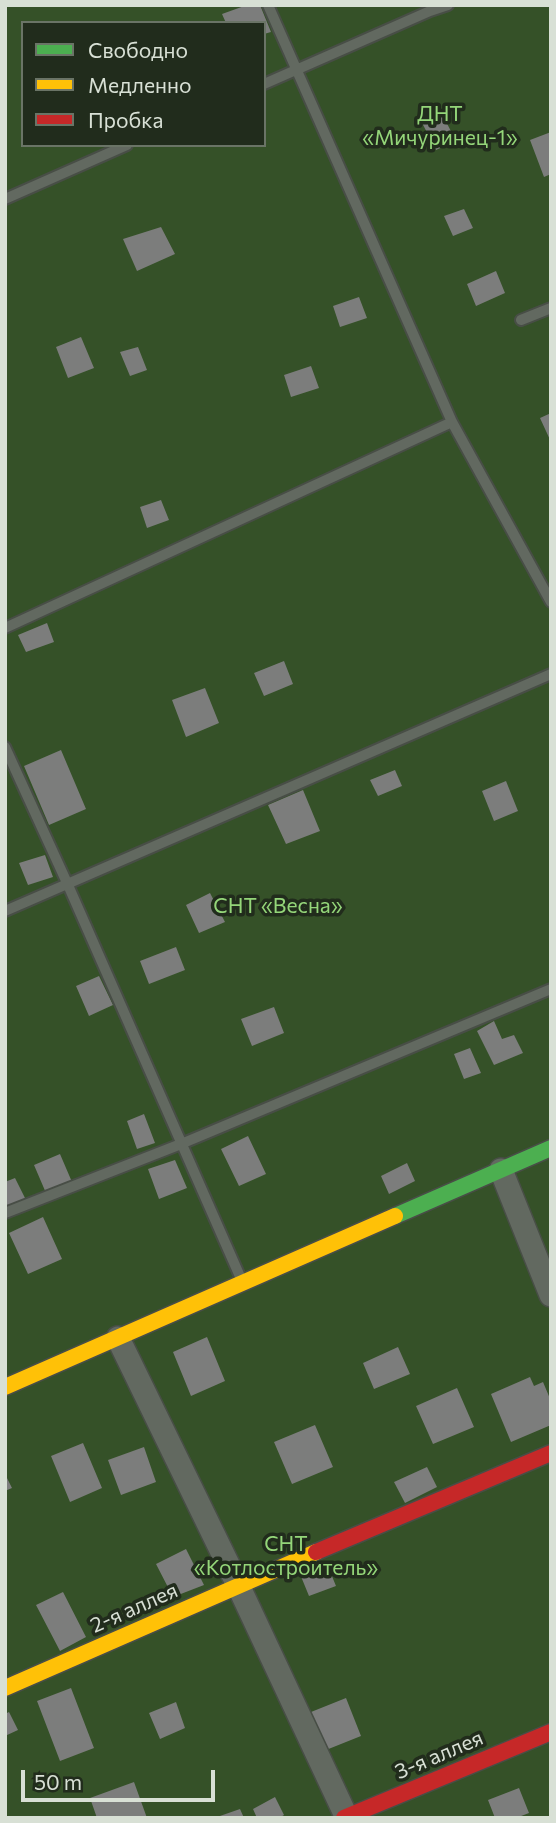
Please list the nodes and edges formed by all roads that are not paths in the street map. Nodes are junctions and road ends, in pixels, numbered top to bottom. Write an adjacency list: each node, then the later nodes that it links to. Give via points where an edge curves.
1 (268, 5): 3 (lane)
2 (448, 5): 3 (lane)
3 (296, 70): 4 (lane); 9 (lane)
4 (266, 83)
5 (123, 147): 6 (lane)
6 (5, 200)
7 (551, 308): 8 (lane)
8 (521, 320)
9 (452, 422): 10 (lane); 11 (lane)
10 (551, 602)
11 (5, 628)
12 (551, 674): 14 (lane)
13 (5, 747): 14 (lane)
14 (68, 885): 15 (lane); 17 (lane)
15 (5, 911)
16 (551, 989): 17 (lane)
17 (181, 1144): 20 (lane); 21 (lane)
18 (551, 1148): 19 (street)
19 (501, 1170): 21 (street); 22 (street)
20 (5, 1213)
21 (243, 1283): 23 (street)
22 (551, 1295)
23 (118, 1338): 24 (street); 26 (street)
24 (5, 1387)
25 (551, 1453): 26 (street, 2-я аллея)
26 (238, 1585): 27 (street, 2-я аллея); 29 (street)
27 (5, 1688)
28 (551, 1732): 29 (street, 3-я аллея)
29 (346, 1817)

